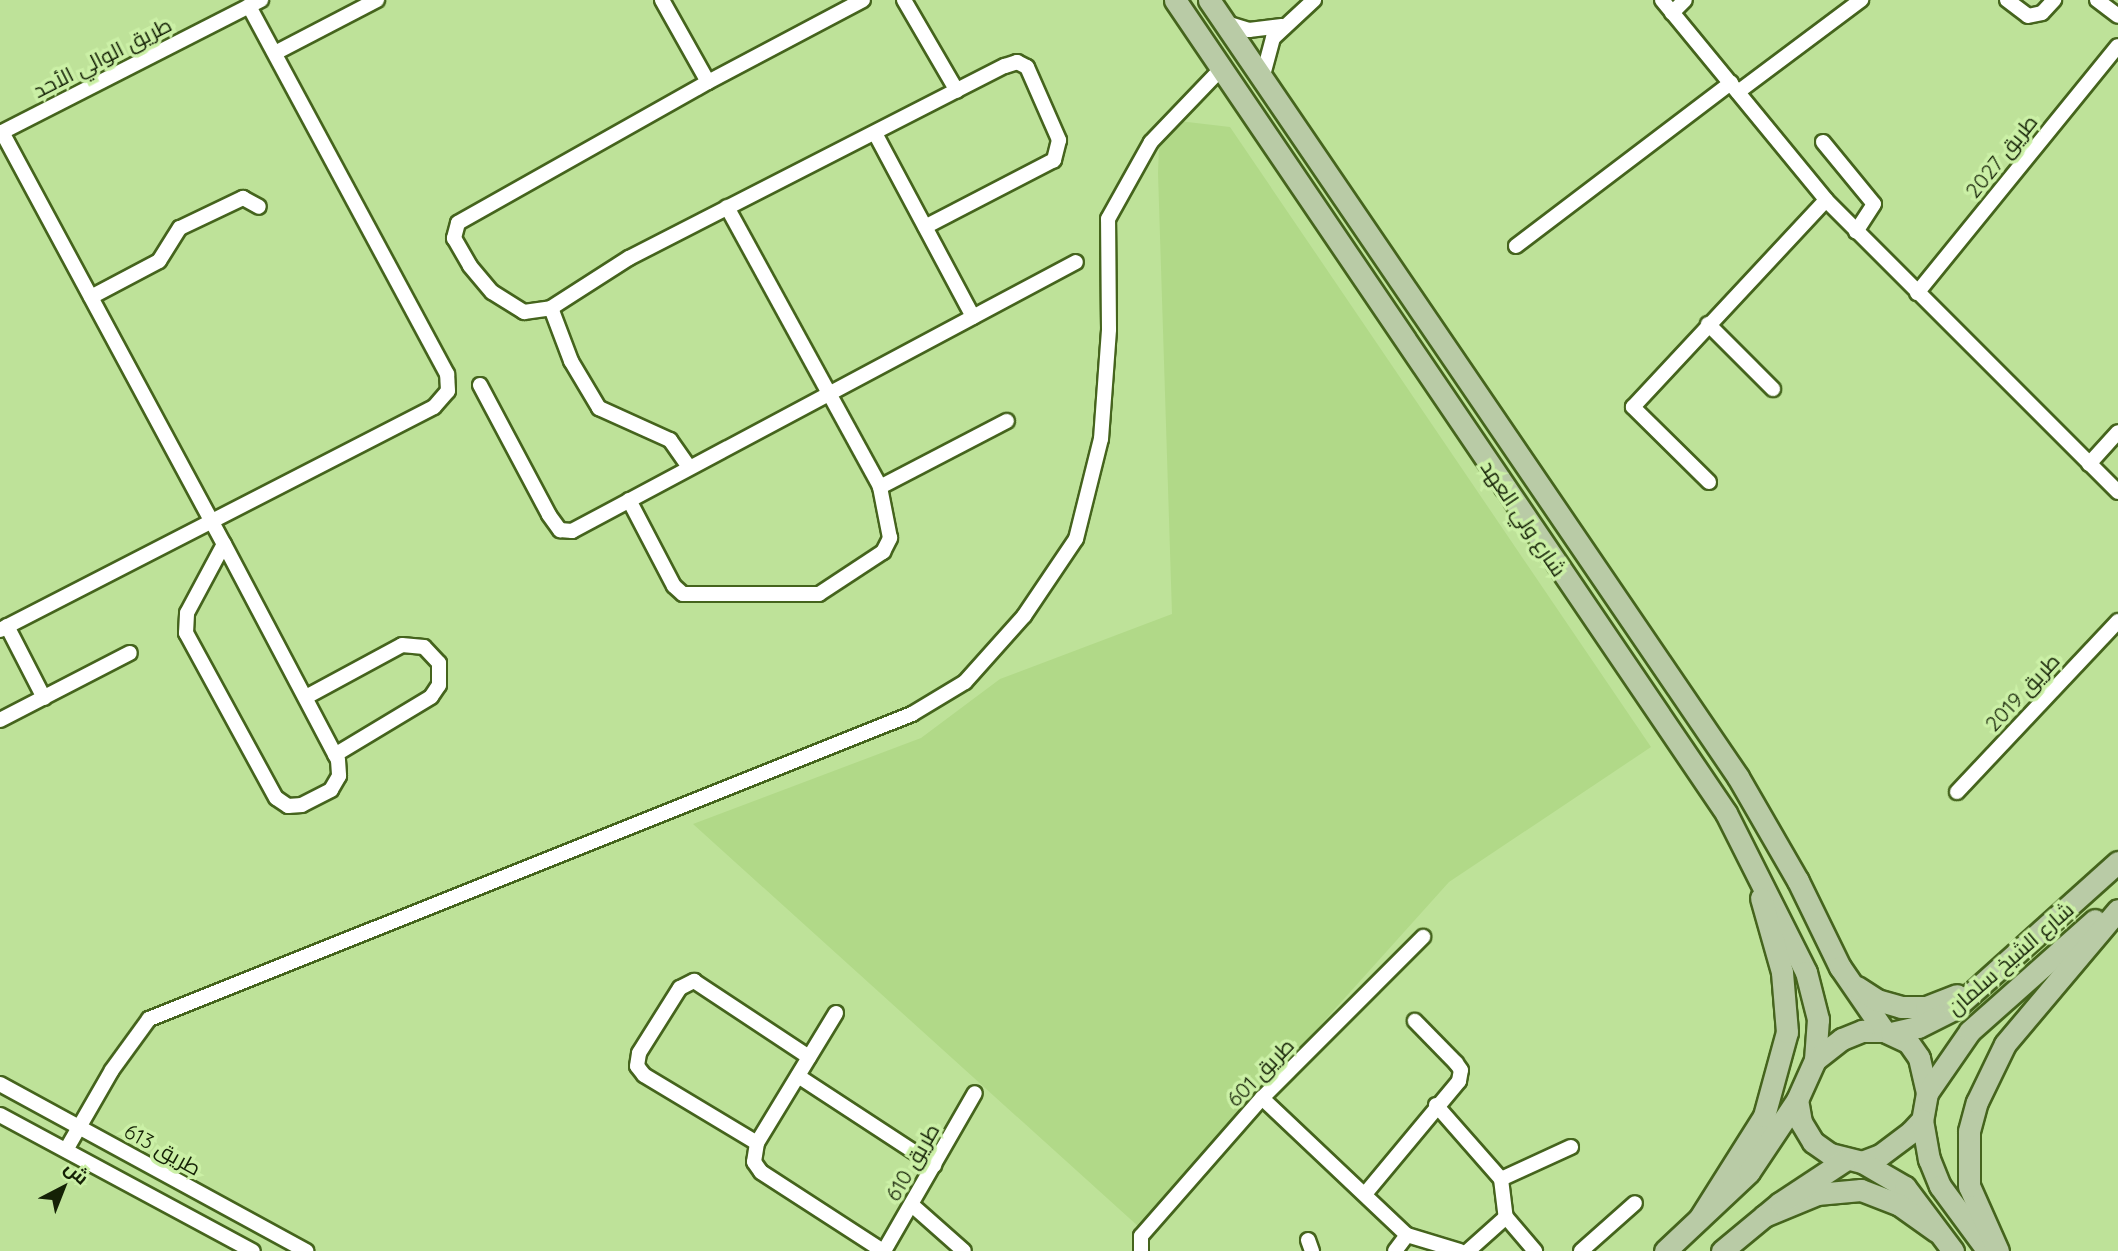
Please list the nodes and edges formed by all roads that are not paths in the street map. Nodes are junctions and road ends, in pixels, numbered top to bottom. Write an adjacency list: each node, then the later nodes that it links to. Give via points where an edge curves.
1 (377, 0): 20 (street)
2 (662, 0): 24 (street)
3 (863, 0): 24 (street)
4 (904, 0): 26 (street)
5 (1175, 0): 22 (main road, شارع ولي العهد)
6 (1209, 0): 17 (main road, شارع ولي العهد)
7 (1314, 0): 18 (street)
8 (1662, 0): 15 (street)
9 (1685, 0): 15 (street)
10 (1861, 0): 25 (street)
11 (2007, 0): 12 (street, via 2028,16 2042,13)
12 (2054, 0)
13 (2097, 0): 16 (street)
14 (255, 3): 20 (street); 27 (street, طريق الوالي الأحد)
15 (1672, 13): 25 (street)
16 (2118, 16)
17 (1224, 22): 18 (street, via 1249,30); 21 (main road, شارع ولي العهد)
18 (1282, 26): 23 (street, via 1266,54)
19 (2118, 46): 37 (street, طريق 2027)
20 (275, 53): 53 (street, via 449,385 446,396 434,407)
21 (1244, 54): 22 (main road); 23 (main road, شارع ولي العهد)
22 (1221, 69): 63 (main road, شارع ولي العهد, via 1726,813); 84 (street, via 1151,142 1108,219 1109,329 1101,439 1076,539 1024,616 965,682 912,714 149,1019)
23 (1262, 79): 69 (main road, شارع ولي العهد, via 1738,777 1798,881)
24 (708, 82): 39 (street, via 453,230 470,267 492,292 524,312)
25 (1735, 88): 30 (street); 35 (street)
26 (957, 91): 28 (street); 33 (street, via 1005,66 1017,62 1027,67 1060,150 1054,160)
27 (1, 132): 38 (street)
28 (876, 135): 32 (street); 33 (street)
29 (1823, 142): 34 (street, via 1874,204)
30 (1826, 200): 34 (street); 41 (street)
31 (259, 207): 38 (street, via 243,198 180,228 159,261)
32 (727, 207): 39 (street, via 629,258); 44 (street)
33 (925, 227): 40 (street)
34 (1856, 232): 37 (street)
35 (1516, 246)
36 (1076, 262): 40 (street)
37 (1917, 293): 47 (street)
38 (91, 297): 53 (street)
39 (551, 308): 48 (street, via 571,361 598,408 670,440)
40 (973, 317): 44 (street)
41 (1708, 324): 43 (street); 49 (street, via 1633,409)
42 (480, 385): 52 (street, via 560,530 572,531)
43 (1773, 389)
44 (826, 393): 48 (street); 50 (street)
45 (1007, 421): 50 (street)
46 (2118, 432): 47 (street)
47 (2089, 464): 51 (street)
48 (689, 467): 52 (street)
49 (1709, 482)
50 (880, 488): 52 (street, via 890,538 883,552 819,594 683,594 674,586)
51 (2118, 492)
52 (629, 500)
53 (212, 522): 54 (street); 56 (street)
54 (224, 544): 58 (street); 61 (street, via 187,613 188,638 279,801 298,806 326,795 339,776)
55 (2118, 621): 62 (street, طريق 2019)
56 (4, 628): 59 (street)
57 (130, 653): 59 (street)
58 (306, 697): 61 (street); 61 (street, via 402,645 424,647 439,663 439,685 431,697)
59 (44, 698): 60 (street)
60 (0, 720)
61 (335, 755)
62 (1957, 792)
63 (1753, 862): 74 (main road, شارع ولي العهد, via 1806,972 1818,1019); 96 (main road, via 1783,972 1787,1032 1764,1116)
64 (2118, 862): 68 (main road, شارع الشيخ سلمان)
65 (2118, 901): 78 (main road, شارع الشيخ سلمان, via 1970,1031)
66 (2118, 910): 113 (main road, via 2005,1044 1977,1102 1968,1139 1969,1186)
67 (1423, 937): 79 (street, طريق 601)
68 (2009, 962): 69 (main road, via 1950,1000 1926,1007 1901,1007 1877,1000 1856,987); 72 (main road, شارع الشيخ سلمان, via 1942,1017)
69 (1840, 967): 72 (main road, شارع ولي العهد)
70 (836, 1013): 73 (street)
71 (1415, 1021): 81 (street, via 1461,1070 1460,1081)
72 (1887, 1032): 74 (main road, via 1842,1039); 78 (main road, via 1914,1049)
73 (809, 1057): 75 (street); 85 (street, via 694,981 680,988 639,1053 637,1066 644,1075)
74 (1815, 1060): 80 (main road)
75 (798, 1076): 85 (street); 89 (street)
76 (0, 1084): 84 (street, طريق 613)
77 (975, 1093): 89 (street, طريق 610)
78 (1927, 1093): 83 (main road)
79 (1262, 1098): 91 (street); 99 (street, طريق 601, via 1141,1236)
80 (1797, 1100): 88 (main road, via 1801,1122 1813,1142); 96 (main road, via 1749,1172)
81 (1436, 1105): 90 (street); 91 (street)
82 (0, 1115): 87 (street)
83 (1922, 1120): 88 (main road, via 1896,1145); 112 (main road, via 1929,1159 1940,1186)
84 (79, 1126): 87 (street); 102 (street, طريق 613)
85 (757, 1143): 103 (street, via 754,1162 761,1172)
86 (1571, 1147): 90 (street)
87 (65, 1150): 101 (street)
88 (1854, 1161): 94 (main road); 97 (main road, via 1905,1187)
89 (934, 1165): 93 (street, طريق 610)
90 (1502, 1179): 95 (street)
91 (1365, 1194): 98 (street)
92 (1635, 1203): 109 (street)
93 (912, 1205): 103 (street, طريق 610); 104 (street)
94 (1764, 1216): 97 (main road, via 1816,1194 1861,1189 1898,1204); 100 (main road)
95 (1506, 1217): 107 (street); 108 (street)
96 (1699, 1219): 110 (main road)
97 (1936, 1231): 111 (main road)
98 (1407, 1235): 105 (street); 106 (street)
99 (1140, 1248)
100 (1724, 1250)
101 (253, 1251)
102 (306, 1251)
103 (884, 1251)
104 (964, 1251)
105 (1395, 1251)
106 (1460, 1251)
107 (1468, 1251)
108 (1535, 1251)
109 (1581, 1251)
110 (1665, 1251)
111 (1953, 1251)
112 (1988, 1251)
113 (1998, 1251)

